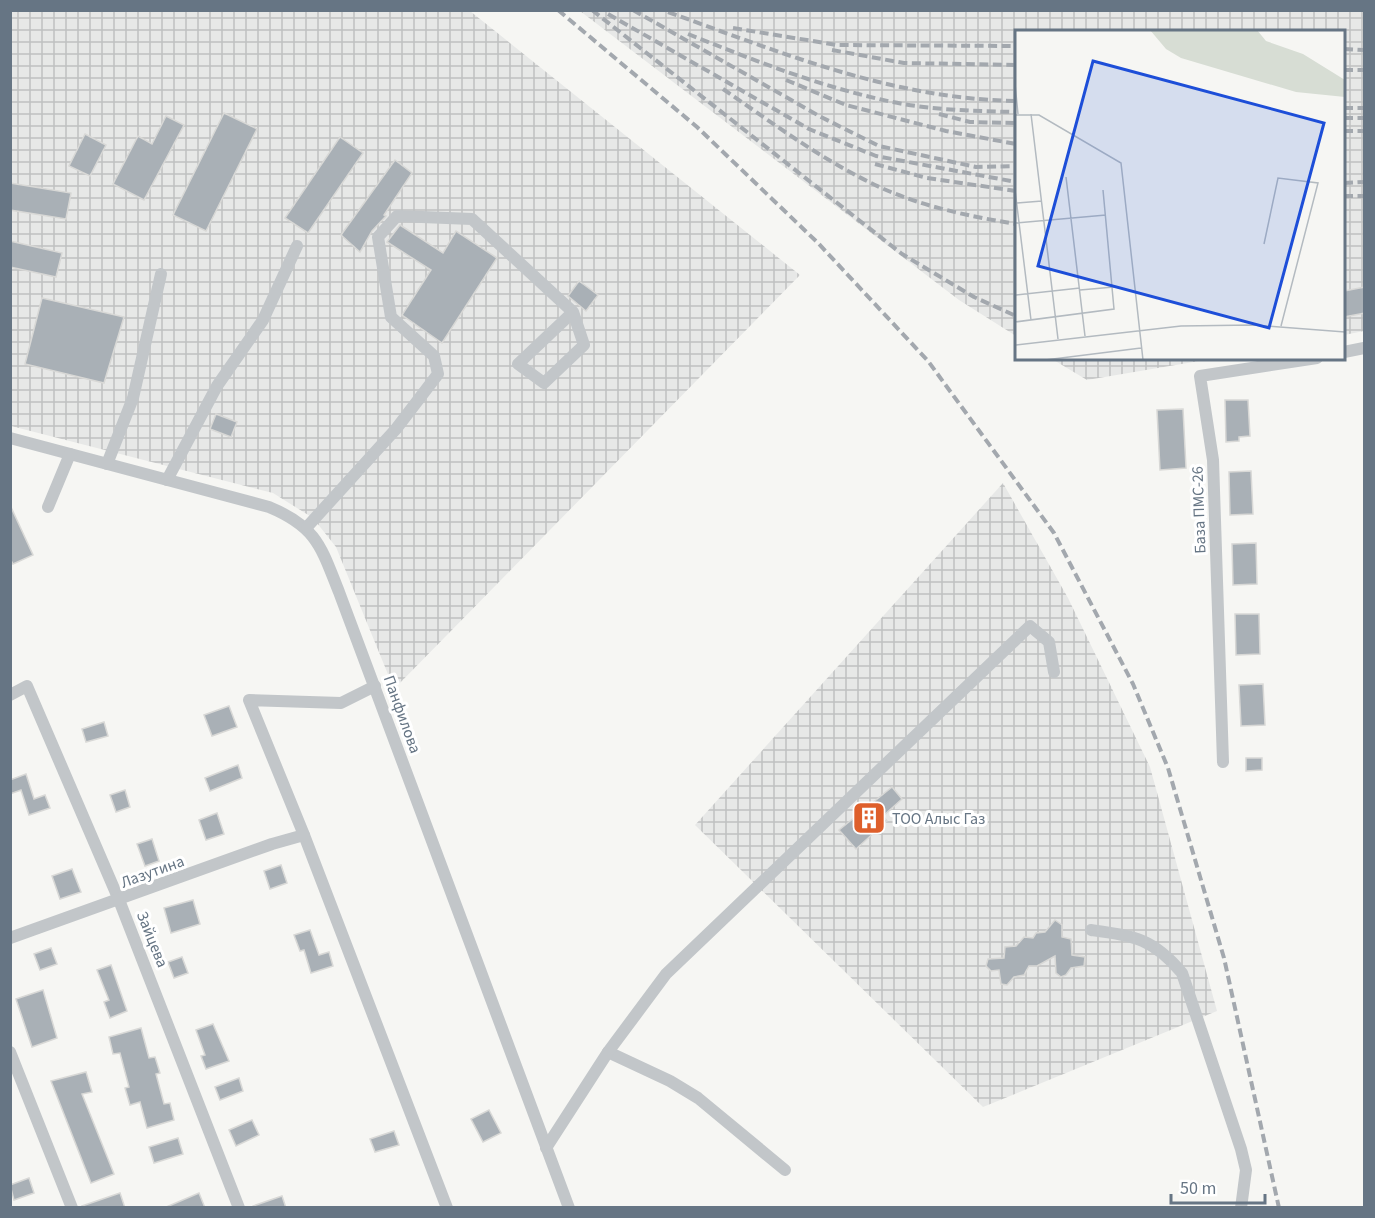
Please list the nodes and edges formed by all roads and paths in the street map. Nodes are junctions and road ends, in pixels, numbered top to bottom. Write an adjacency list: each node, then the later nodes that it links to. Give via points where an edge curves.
1 (297, 246): 10 (street, via 263,320 217,386)
2 (161, 274): 9 (street, via 133,398)
3 (573, 312): 3 (street, via 584,345 544,383 518,364); 12 (street, via 472,219 397,216 378,237 391,317 434,356 438,374 396,429)
4 (1365, 348): 5 (street)
5 (1345, 352)
6 (1304, 360): 16 (street, База ПМС-26, via 1200,376 1213,460)
7 (10, 438): 8 (street)
8 (70, 454): 9 (street); 11 (street)
9 (107, 464): 10 (street)
10 (167, 480): 12 (street, via 269,507)
11 (48, 507)
12 (307, 527): 14 (street, Панфилова, via 324,555)
13 (1054, 672): 22 (street, via 1049,642 1030,626 666,974)
14 (375, 686): 17 (street, via 341,703 249,700); 23 (street, Панфилова)
15 (10, 695): 18 (street, Зайцева, via 27,686)
16 (1223, 762)
17 (304, 835): 18 (street, Лазутина); 27 (street)
18 (119, 900): 20 (street, Лазутина); 26 (street, Зайцева)
19 (1091, 930): 29 (street, via 1137,937 1170,958 1182,973 1241,1149 1246,1170)
20 (10, 938)
21 (10, 1052): 25 (street)
22 (608, 1052): 23 (street); 24 (street, via 698,1098)
23 (546, 1148): 28 (street, Панфилова)
24 (785, 1170)
25 (72, 1208)
26 (239, 1208)
27 (447, 1208)
28 (568, 1208)
29 (1242, 1208)

